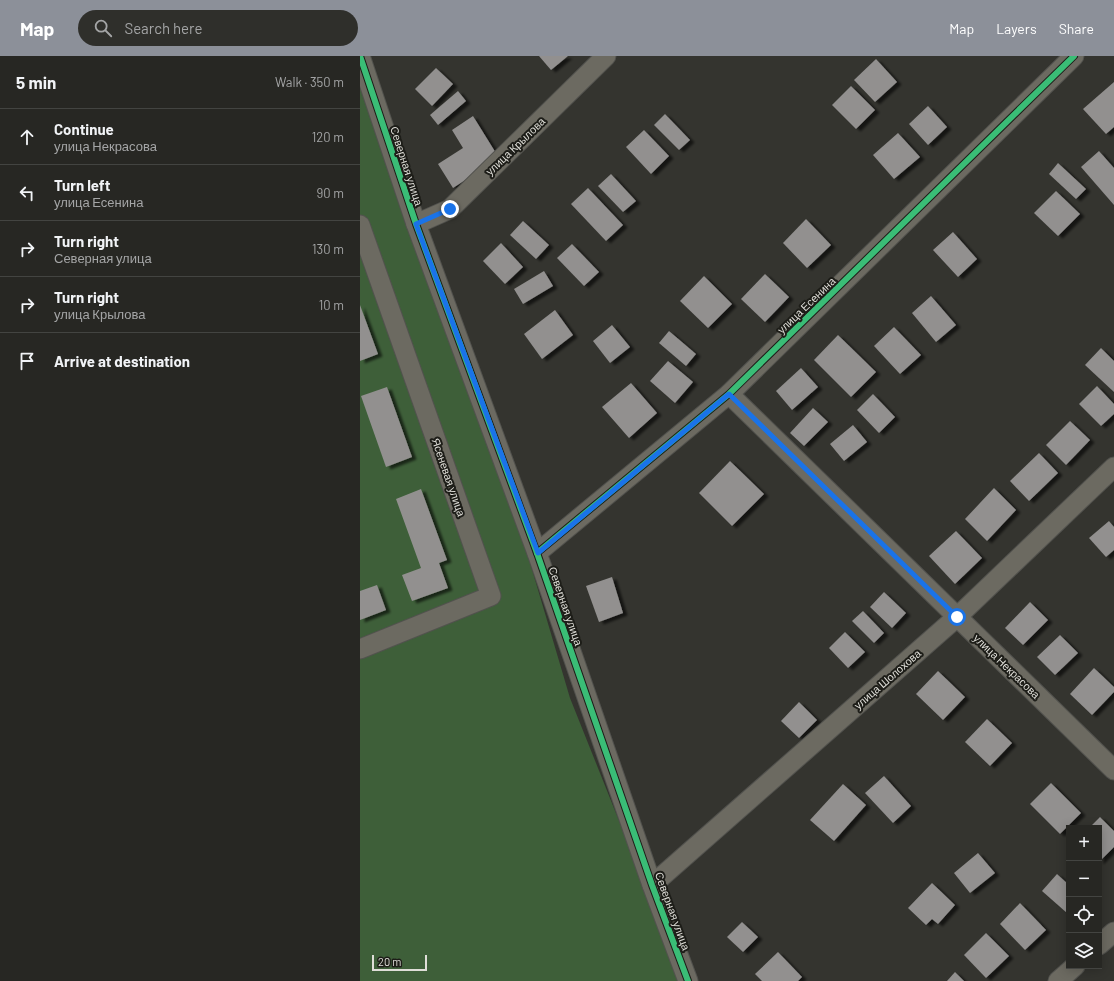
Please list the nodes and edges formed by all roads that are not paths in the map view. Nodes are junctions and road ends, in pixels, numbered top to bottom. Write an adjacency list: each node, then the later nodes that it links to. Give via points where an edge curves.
1 (360, 56): 4 (street, Северная улица)
2 (606, 56): 4 (street, улица Крылова, via 450,209)
3 (1074, 56): 6 (street, улица Есенина)
4 (416, 224): 8 (street, Северная улица)
5 (360, 225): 10 (street, Ясеневая улица, via 491,596)
6 (729, 394): 8 (street, улица Есенина); 9 (street, улица Некрасова)
7 (1114, 467): 9 (street, улица Шолохова)
8 (538, 553): 12 (street, Северная улица)
9 (957, 617): 11 (street, улица Некрасова); 12 (street, улица Шолохова)
10 (360, 649)
11 (1114, 770)
12 (652, 885): 16 (street, Северная улица)
13 (1114, 932): 14 (street)
14 (1102, 942)
15 (1072, 969): 17 (street)
16 (688, 981)
17 (1058, 981)

